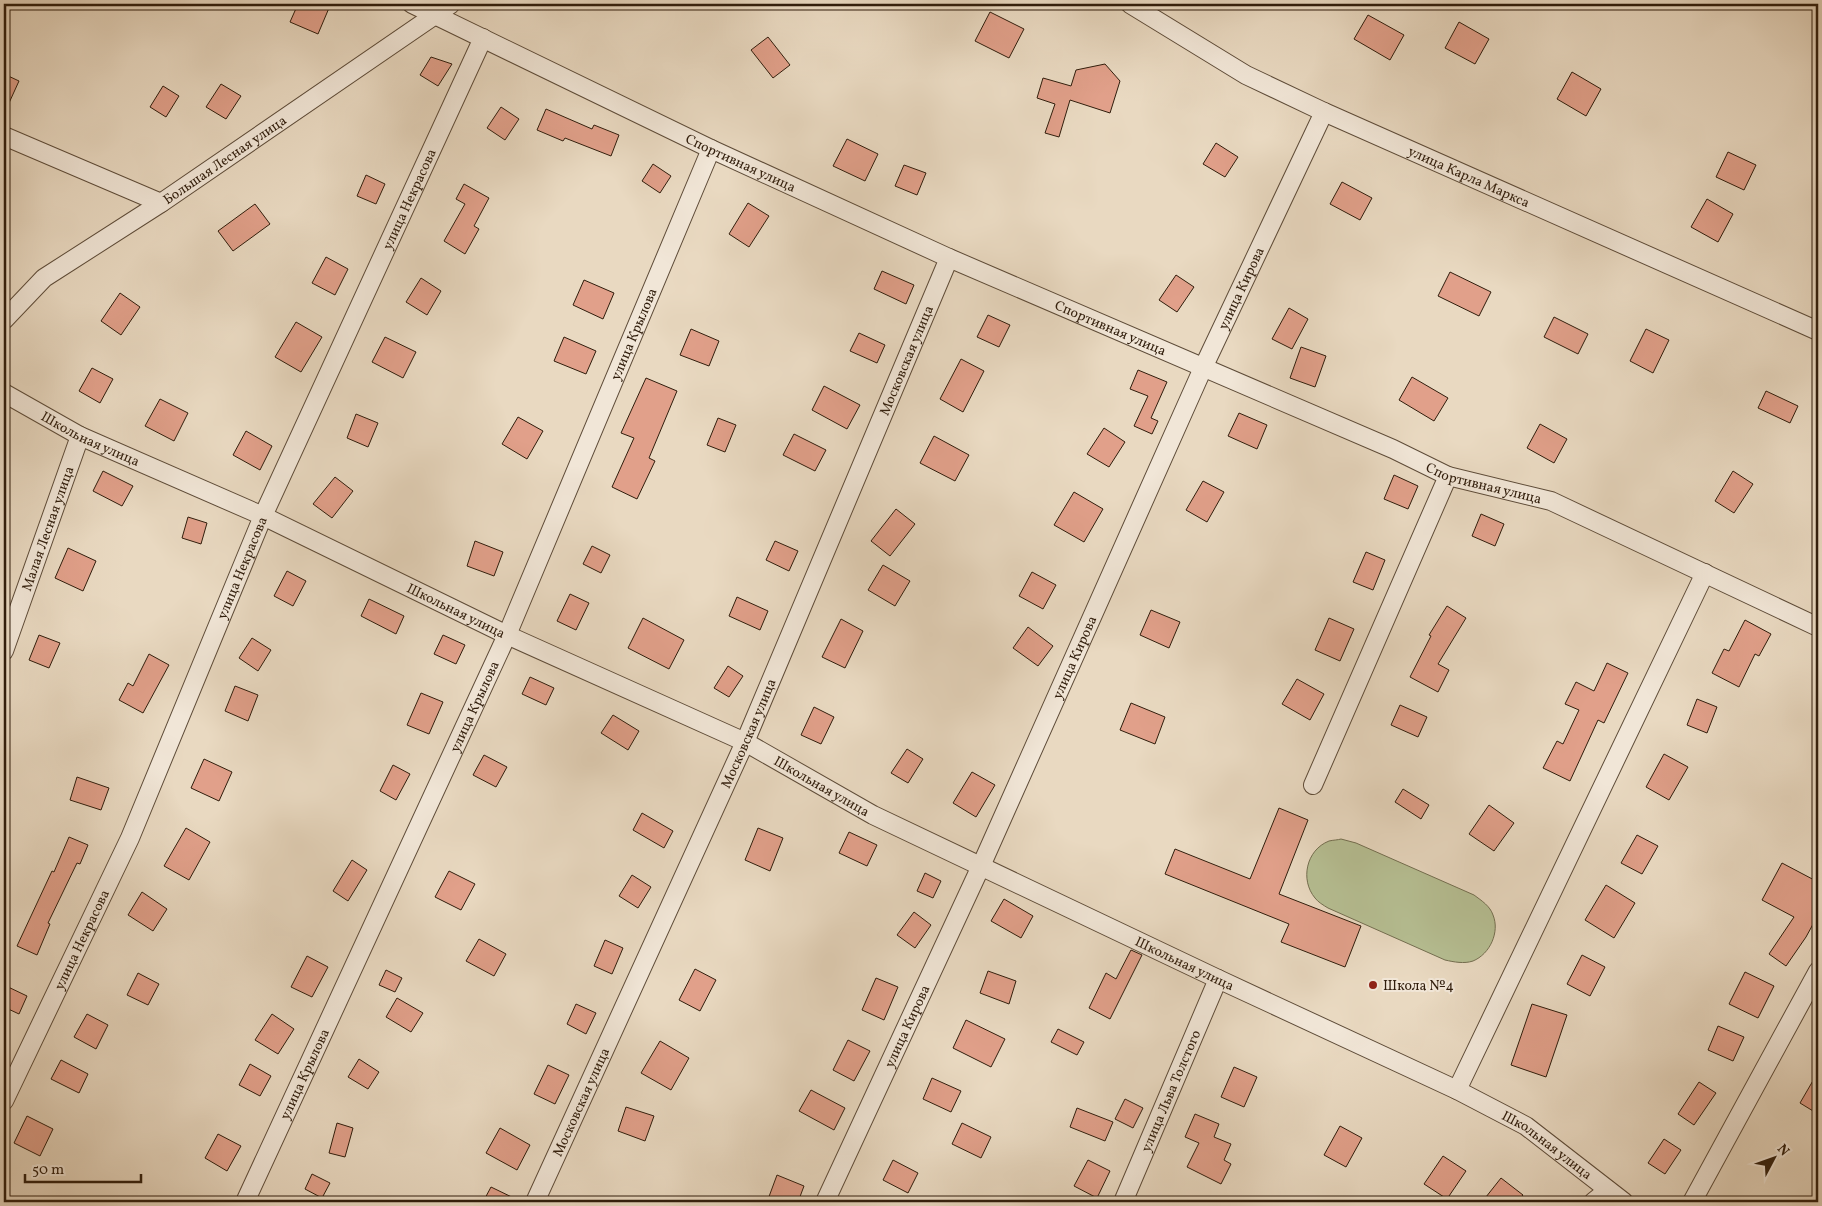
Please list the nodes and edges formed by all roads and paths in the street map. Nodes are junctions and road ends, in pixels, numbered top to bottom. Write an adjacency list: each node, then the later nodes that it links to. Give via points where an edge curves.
1 (412, 4): 4 (street, Спортивная улица)
2 (451, 4): 4 (street, Большая Лесная улица)
3 (1130, 4): 6 (street, улица Карла Маркса, via 1246,75)
4 (434, 14): 5 (street, Спортивная улица); 9 (street, Большая Лесная улица)
5 (483, 38): 8 (street, Спортивная улица); 17 (street, улица Некрасова)
6 (1324, 112): 12 (street, улица Карла Маркса); 13 (street, улица Кирова)
7 (4, 136): 9 (street)
8 (711, 148): 10 (street, Спортивная улица); 20 (street, улица Крылова)
9 (161, 204): 11 (street, Большая Лесная улица, via 44,278)
10 (949, 258): 13 (street, Спортивная улица); 22 (street, Московская улица)
11 (4, 320)
12 (1818, 331)
13 (1202, 368): 16 (street, Спортивная улица, via 1393,449); 24 (street, улица Кирова)
14 (4, 393): 15 (street, Школьная улица)
15 (80, 436): 17 (street, Школьная улица); 21 (street, Малая Лесная улица)
16 (1448, 476): 18 (street, Спортивная улица, via 1551,501); 23 (street)
17 (263, 516): 20 (street, Школьная улица); 28 (street, улица Некрасова, via 130,838)
18 (1704, 573): 19 (street, Спортивная улица); 27 (street)
19 (1818, 627)
20 (507, 635): 22 (street, Школьная улица); 30 (street, улица Крылова)
21 (4, 650)
22 (745, 742): 24 (street, Школьная улица, via 873,815); 31 (street, Московская улица)
23 (1313, 785)
24 (981, 866): 26 (street, Школьная улица); 32 (street, улица Кирова)
25 (1818, 971): 36 (street)
26 (1218, 979): 27 (street, Школьная улица); 33 (street, улица Льва Толстого)
27 (1457, 1090): 29 (street, Школьная улица, via 1526,1126)
28 (4, 1101)
29 (1608, 1190): 34 (street); 35 (street, Школьная улица)
30 (245, 1202)
31 (535, 1202)
32 (825, 1202)
33 (1123, 1202)
34 (1593, 1202)
35 (1624, 1202)
36 (1692, 1202)

